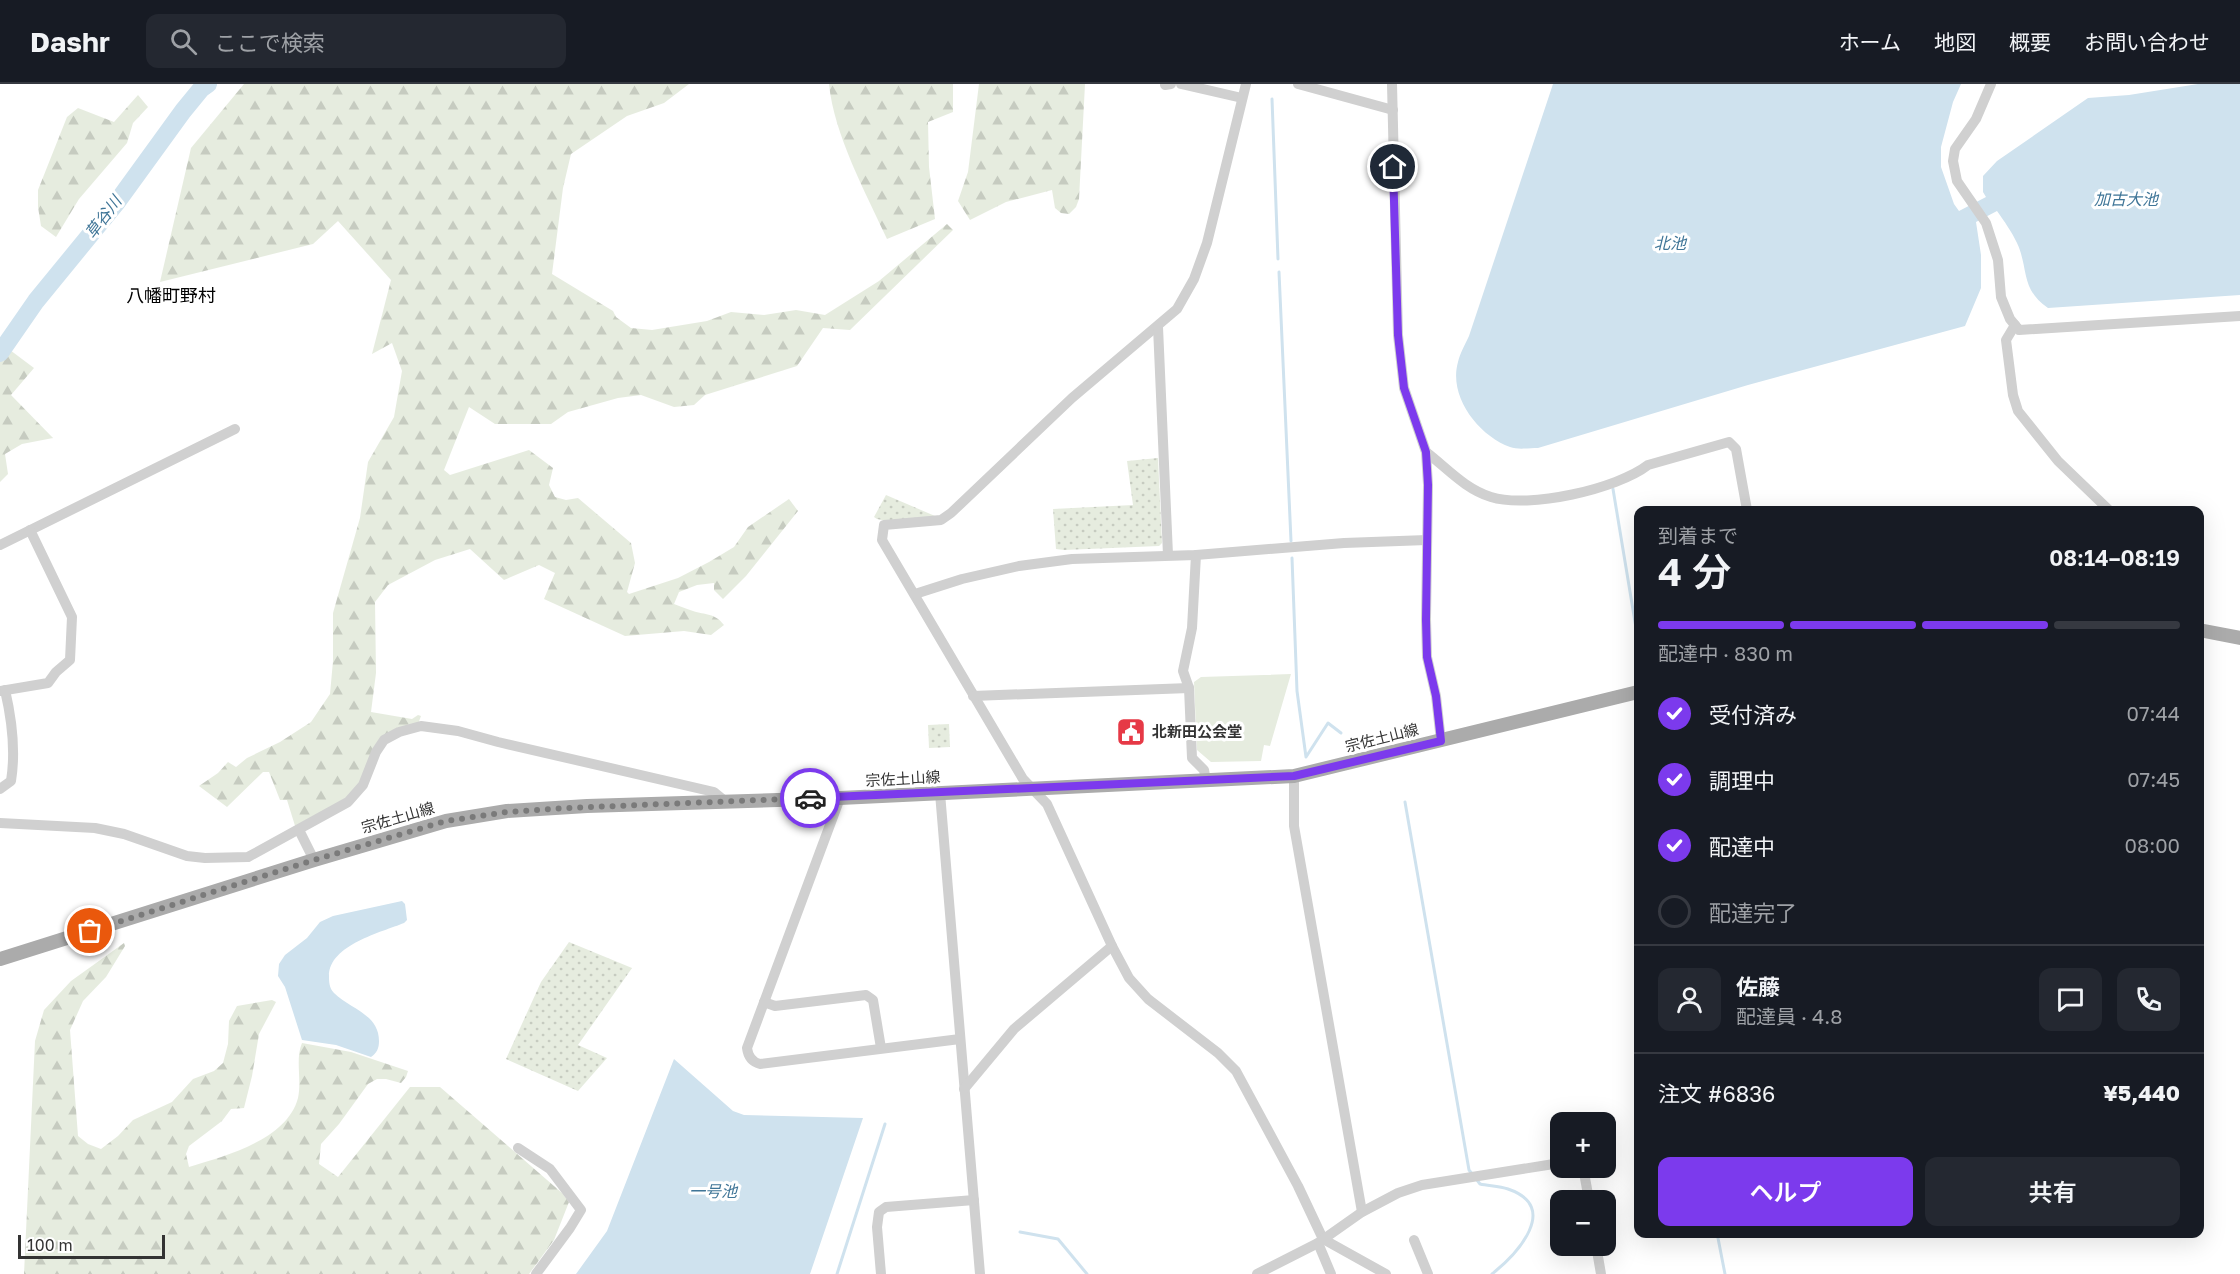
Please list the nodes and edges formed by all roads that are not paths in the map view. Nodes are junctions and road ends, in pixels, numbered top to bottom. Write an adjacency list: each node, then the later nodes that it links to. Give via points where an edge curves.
1 (1181, 84): 6 (street)
2 (1246, 84): 6 (street)
3 (1298, 84): 7 (street)
4 (1392, 84): 7 (street)
5 (1991, 84): 9 (street, via 1976,118 1955,149 1953,161 1957,181 1986,223 1998,260 2001,297)
6 (1242, 98): 10 (street, via 1207,243 1194,279 1177,309)
7 (1393, 110): 12 (street, via 1401,373)
8 (2240, 315): 9 (street, via 2019,330)
9 (2015, 325): 14 (street, via 2006,340 2018,411 2058,461)
10 (1158, 327): 18 (street); 20 (street, via 1072,398 951,513 940,520 884,525 882,540)
11 (235, 429): 15 (street)
12 (1426, 452): 13 (street, via 1463,483 1490,496 1548,500 1616,482 1648,465 1729,442 1736,449); 16 (street)
13 (1746, 506)
14 (2105, 506)
15 (30, 530): 17 (street); 24 (street, via 72,617 70,660 48,683)
16 (1427, 540): 19 (street); 27 (street, via 1427,657)
17 (0, 545)
18 (1168, 555): 19 (street); 20 (street, via 1072,559 1019,566)
19 (1196, 555): 23 (street, via 1192,628 1183,671)
20 (915, 594): 26 (street)
21 (2204, 631): 22 (main road)
22 (2240, 638)
23 (1189, 688): 26 (street); 29 (street, via 1192,758 1204,770)
24 (3, 691): 30 (street, via 12,719 14,753 11,781)
25 (1634, 693): 27 (main road, 宗佐土山線)
26 (973, 696): 31 (street, via 1023,779)
27 (1441, 741): 28 (main road, 宗佐土山線)
28 (1294, 776): 29 (main road, 宗佐土山線); 47 (street, via 1294,826)
29 (1206, 781): 31 (main road, 宗佐土山線)
30 (0, 789)
31 (1035, 789): 32 (main road, 宗佐土山線); 38 (street, via 1047,804)
32 (940, 794): 33 (main road, 宗佐土山線); 41 (street)
33 (840, 798): 34 (main road, 宗佐土山線); 40 (street)
34 (725, 801): 36 (street, via 714,792 458,731 421,726 384,740 363,786 348,802); 37 (main road, 宗佐土山線, via 507,812 446,821)
35 (0, 823): 36 (street, via 95,828 205,858 248,857)
36 (299, 830): 37 (street)
37 (314, 860): 39 (main road, 宗佐土山線)
38 (1112, 946): 43 (street, via 1014,1029); 49 (street, via 1138,990 1236,1071 1298,1186)
39 (0, 959)
40 (764, 1002): 42 (street, via 775,1006 866,995 873,1000); 42 (street, via 747,1048 757,1063)
41 (960, 1039): 42 (street); 43 (street)
42 (881, 1048)
43 (964, 1089): 46 (street)
44 (518, 1148): 51 (street, via 550,1169 581,1210)
45 (1550, 1165): 47 (street, via 1422,1185)
46 (974, 1200): 52 (street, via 886,1207 879,1212); 53 (street)
47 (1362, 1212): 49 (street)
48 (1414, 1240): 57 (street)
49 (1320, 1241): 54 (street); 55 (street); 56 (street)
50 (1598, 1256): 58 (street)
51 (536, 1274)
52 (881, 1274)
53 (980, 1274)
54 (1257, 1274)
55 (1331, 1274)
56 (1386, 1274)
57 (1428, 1274)
58 (1602, 1274)

